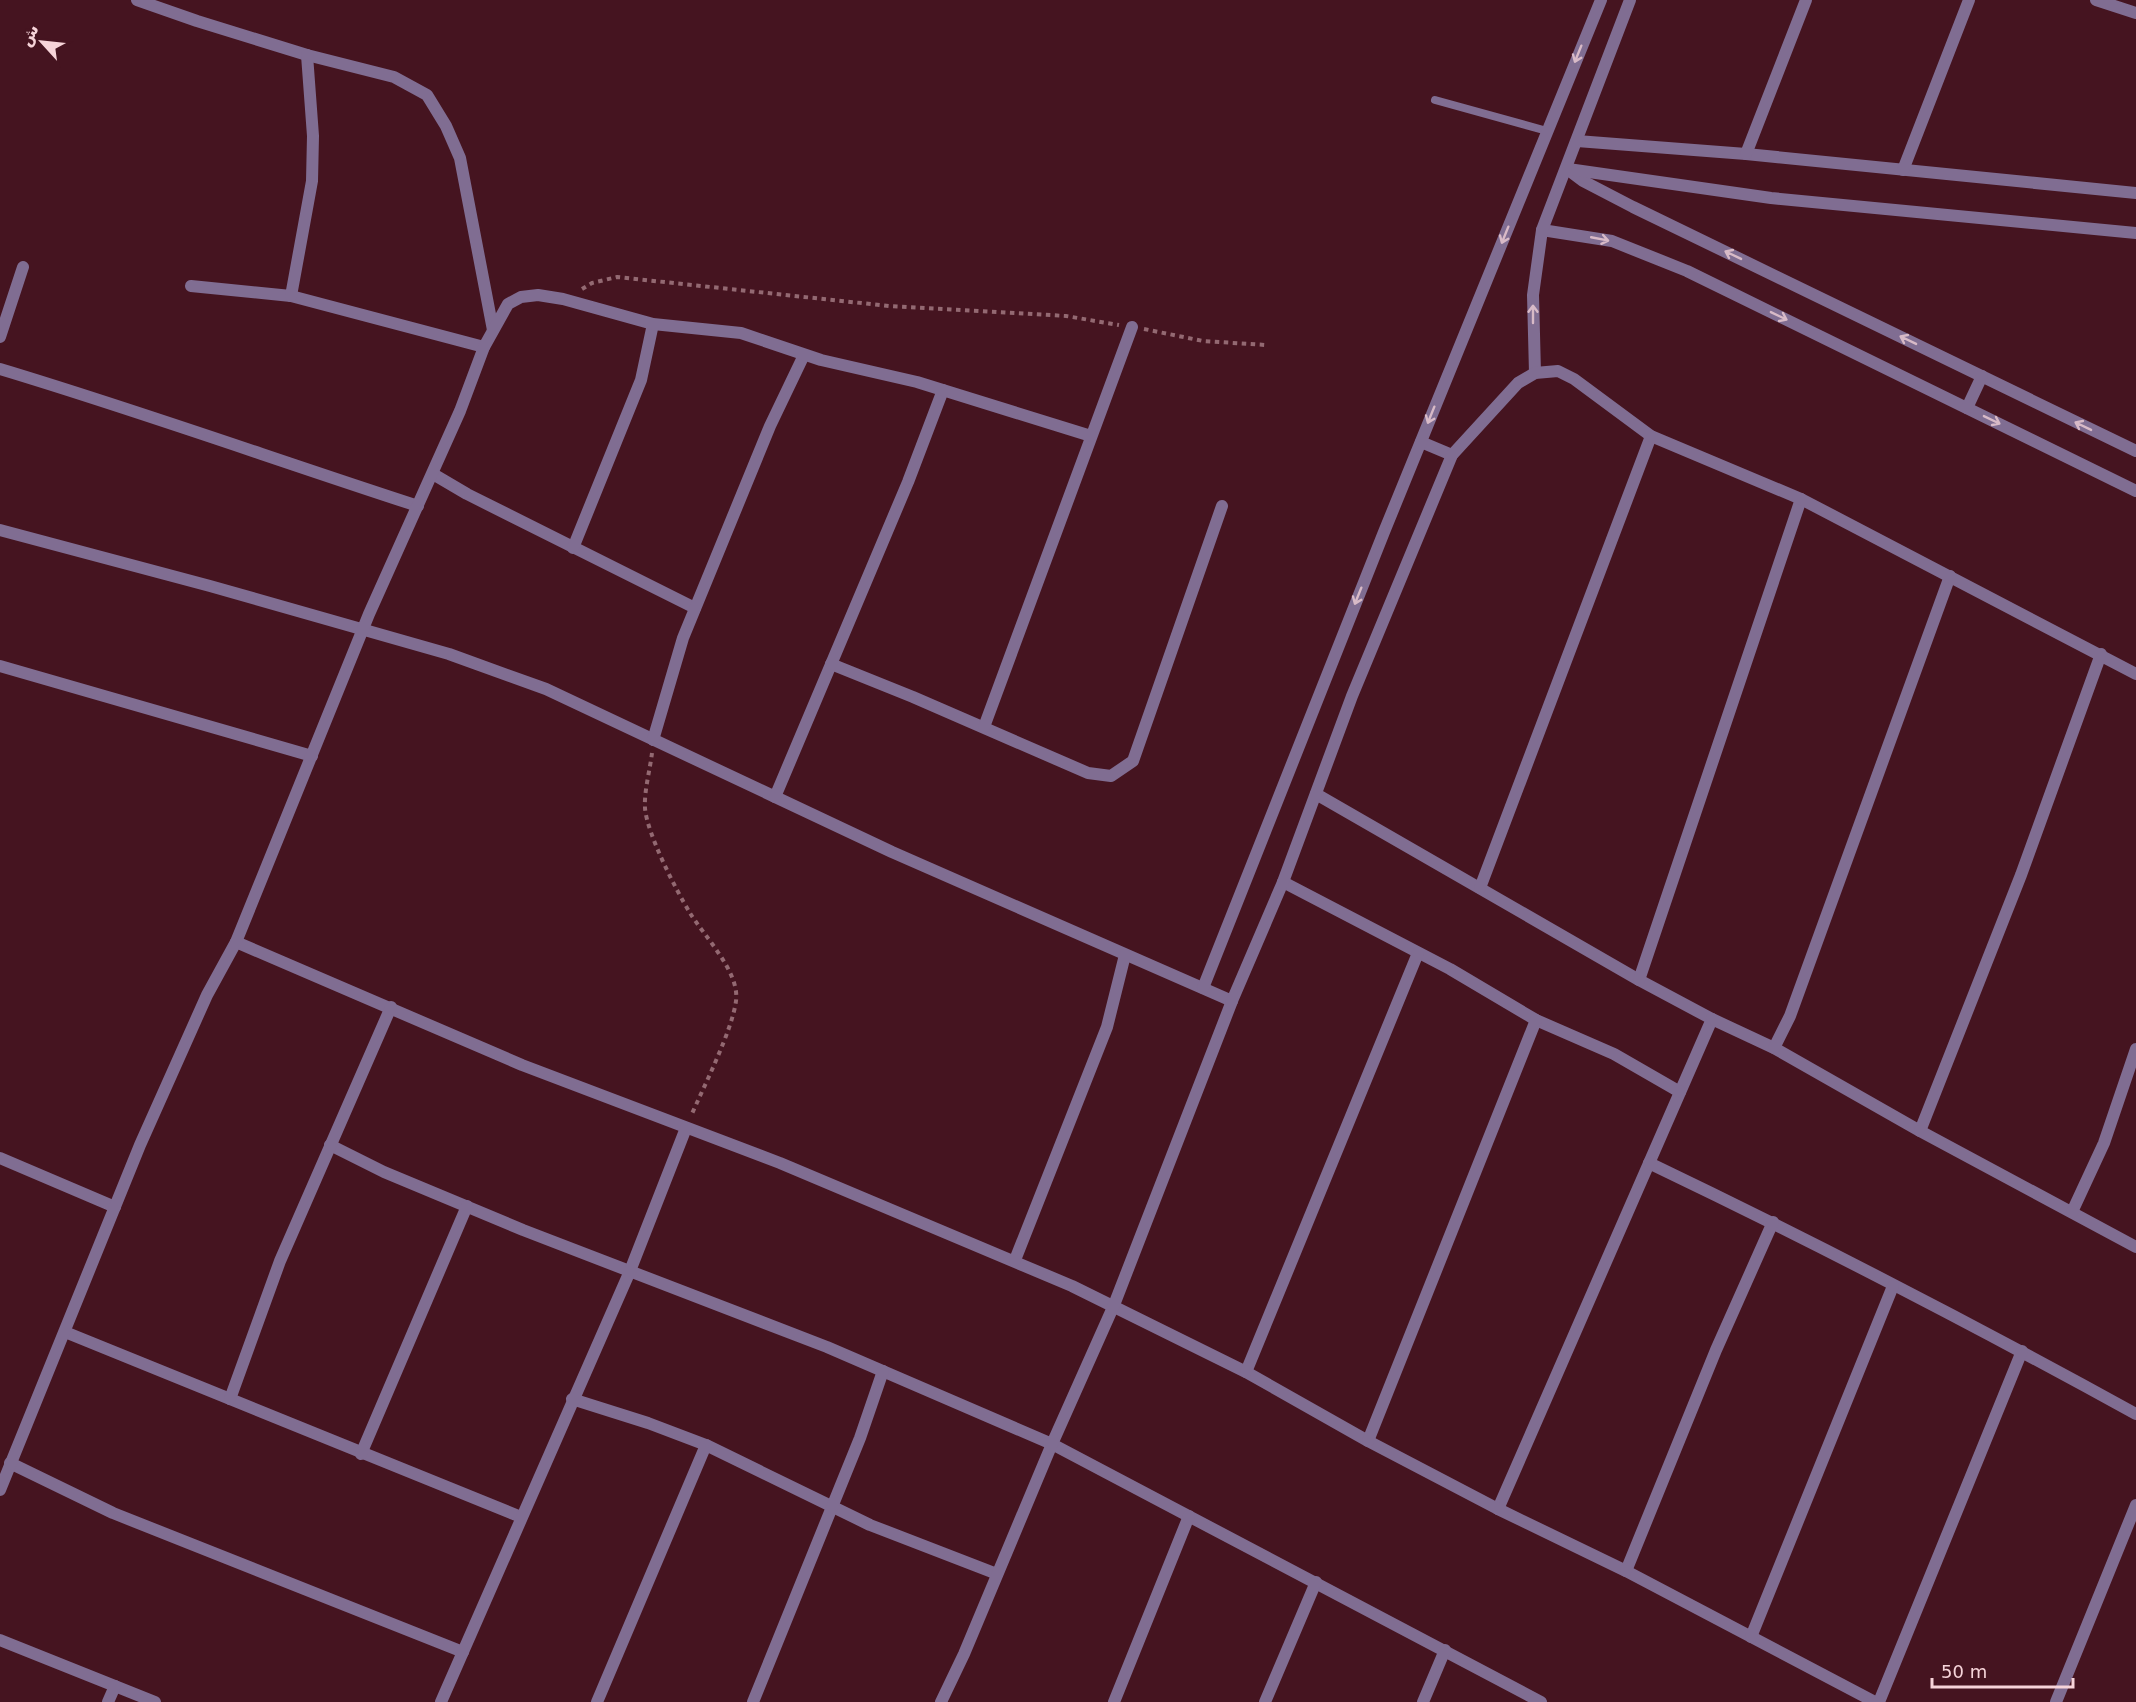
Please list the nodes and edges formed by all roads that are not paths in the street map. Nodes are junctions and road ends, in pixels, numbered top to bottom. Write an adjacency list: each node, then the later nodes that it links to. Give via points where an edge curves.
1 (137, 0): 9 (street)
2 (1600, 0): 11 (street, one-way to 11)
3 (1630, 0): 12 (street)
4 (1806, 0): 13 (street)
5 (1969, 0): 15 (street)
6 (2096, 0): 7 (street)
7 (2112, 2): 8 (street)
8 (2136, 13)
9 (307, 55): 21 (street, via 312,182); 24 (street, via 394,77 427,95 460,158)
10 (1435, 100): 11 (lane)
11 (1547, 131): 35 (street, one-way to 35)
12 (1577, 141): 13 (street); 14 (street)
13 (1746, 154): 15 (street)
14 (1567, 169): 17 (street); 18 (street, via 1771,198); 30 (street, one-way to 14, via 1633,207)
15 (1903, 170): 16 (street)
16 (2136, 193)
17 (1542, 230): 29 (street, one-way to 17, via 1533,295); 32 (street, one-way to 32, via 1612,242 1687,271)
18 (2136, 233)
19 (23, 267): 25 (street)
20 (191, 286): 21 (street)
21 (291, 296): 26 (street)
22 (653, 324): 24 (street, via 538,295 508,304); 27 (street, via 741,333); 44 (street, via 641,380)
23 (1132, 327): 33 (street)
24 (493, 330): 26 (street)
25 (0, 337)
26 (484, 347): 38 (street)
27 (804, 355): 31 (street); 46 (street, via 770,426)
28 (0, 369): 41 (street)
29 (1535, 373): 34 (street, via 1558,371 1574,379); 37 (street, via 1518,383)
30 (1982, 376): 32 (street); 36 (street, one-way to 30)
31 (944, 390): 33 (street); 49 (street)
32 (1967, 408): 39 (street, one-way to 39)
33 (1091, 436): 52 (street)
34 (1651, 436): 40 (street); 58 (street)
35 (1420, 442): 37 (street); 63 (street, one-way to 63)
36 (2136, 452)
37 (1452, 455): 55 (street, via 1352,696)
38 (433, 474): 41 (street); 44 (street)
39 (2136, 490)
40 (1800, 498): 45 (street); 62 (street)
41 (418, 506): 47 (street)
42 (1222, 506): 52 (street, via 1133,761 1111,776 1088,773)
43 (0, 530): 47 (street)
44 (573, 548): 46 (street)
45 (1950, 576): 48 (street); 68 (street, via 1793,1006)
46 (695, 608): 53 (street)
47 (363, 630): 53 (street, via 449,654 546,689); 54 (street)
48 (2101, 654): 51 (street); 72 (street, via 2021,875)
49 (831, 664): 52 (street); 56 (street)
50 (0, 666): 54 (street)
51 (2136, 674)
52 (984, 728)
53 (653, 740): 56 (street)
54 (312, 756): 59 (street)
55 (1316, 794): 57 (street); 58 (street)
56 (775, 797): 61 (street)
57 (1283, 882): 60 (street); 64 (street)
58 (1480, 888): 62 (street)
59 (236, 942): 65 (street); 77 (street, via 207,995)
60 (1418, 953): 67 (street); 88 (street)
61 (1125, 955): 63 (street); 81 (street, via 1107,1027)
62 (1639, 980): 66 (street)
63 (1203, 988): 64 (street)
64 (1232, 1001): 84 (street)
65 (391, 1007): 71 (street, via 522,1065); 73 (street)
66 (1712, 1019): 68 (street); 70 (street)
67 (1536, 1020): 70 (street, via 1614,1054); 92 (street)
68 (1774, 1048): 72 (street)
69 (2136, 1049): 78 (street, via 2104,1143)
70 (1680, 1092): 75 (street)
71 (686, 1128): 81 (street); 82 (street)
72 (1920, 1131): 78 (street)
73 (330, 1145): 76 (street); 89 (street, via 280,1261)
74 (0, 1158): 77 (street)
75 (1649, 1163): 79 (street); 100 (street)
76 (467, 1206): 82 (street); 95 (street)
77 (115, 1207): 85 (street)
78 (2072, 1212): 80 (street)
79 (1773, 1222): 83 (street); 103 (street)
80 (2136, 1248)
81 (1015, 1260): 84 (street)
82 (630, 1271): 87 (street); 90 (street)
83 (1893, 1286): 86 (street); 106 (street)
84 (1114, 1305): 88 (street); 93 (street)
85 (65, 1332): 89 (street); 96 (street)
86 (2022, 1351): 91 (street); 121 (street)
87 (884, 1371): 93 (street); 99 (street)
88 (1246, 1372): 92 (street)
89 (230, 1399): 95 (street)
90 (572, 1399): 94 (street); 102 (street)
91 (2136, 1414)
92 (1368, 1441): 100 (street)
93 (1052, 1444): 101 (street); 104 (street)
94 (706, 1445): 99 (street); 114 (street)
95 (361, 1454): 102 (street)
96 (10, 1463): 97 (street); 109 (street, via 113,1513)
97 (0, 1490)
98 (2136, 1505): 122 (street)
99 (831, 1507): 104 (street, via 870,1526); 115 (street)
100 (1498, 1509): 103 (street)
101 (1189, 1516): 105 (street); 117 (street)
102 (521, 1517): 109 (street)
103 (1626, 1571): 106 (street)
104 (997, 1574): 116 (street)
105 (1316, 1582): 108 (street); 118 (street)
106 (1750, 1637): 121 (street)
107 (0, 1640): 110 (street)
108 (1445, 1650): 119 (street); 120 (street)
109 (463, 1652): 113 (street)
110 (114, 1686): 111 (street); 112 (street)
111 (108, 1702)
112 (155, 1702)
113 (441, 1702)
114 (597, 1702)
115 (753, 1702)
116 (940, 1702)
117 (1114, 1702)
118 (1265, 1702)
119 (1423, 1702)
120 (1541, 1702)
121 (1877, 1702)
122 (2056, 1702)

